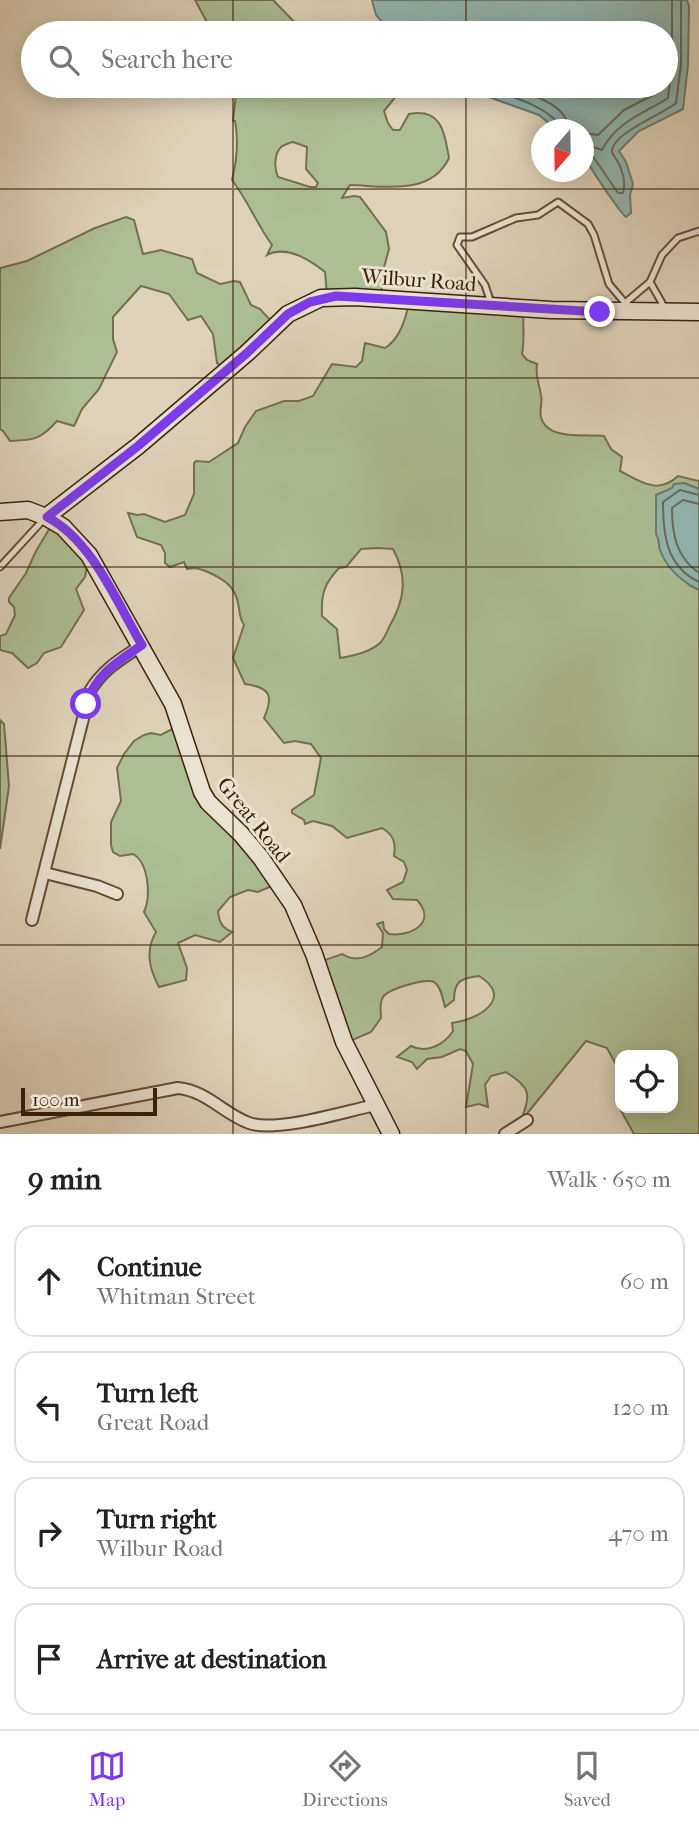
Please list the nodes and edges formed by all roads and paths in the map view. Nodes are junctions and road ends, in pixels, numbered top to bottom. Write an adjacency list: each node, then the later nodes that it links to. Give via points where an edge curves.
1 (699, 231): 2 (lane, via 678,238 662,255)
2 (650, 282): 4 (lane); 5 (lane)
3 (492, 307): 4 (street, Wilbur Road); 4 (lane, via 485,285 457,245 460,237 538,215 558,202 588,225); 8 (street, Wilbur Road, via 336,296 310,302 288,314 138,446)
4 (620, 307): 5 (street, Wilbur Road)
5 (664, 312): 6 (street, Wilbur Road)
6 (699, 312)
7 (0, 512): 8 (street, Great Road, via 28,510)
8 (47, 517): 9 (lane); 10 (street, Great Road, via 89,555)
9 (0, 567)
10 (142, 645): 11 (street, via 110,666 90,691); 14 (street, Great Road, via 173,704 202,792 261,858 293,905 344,1042)
11 (45, 873): 12 (street); 13 (street)
12 (117, 894)
13 (32, 920)
14 (376, 1105): 16 (street, via 260,1126 200,1094 170,1089); 17 (street, Great Road)
15 (527, 1120): 18 (street)
16 (0, 1122)
17 (391, 1134)
18 (505, 1134)

